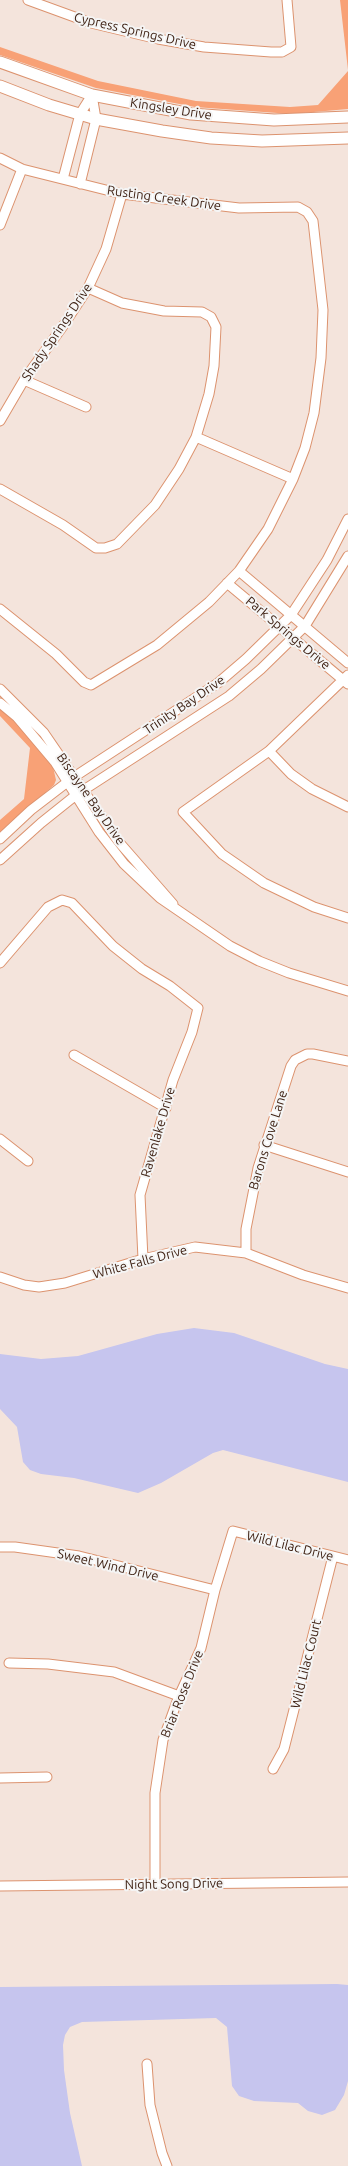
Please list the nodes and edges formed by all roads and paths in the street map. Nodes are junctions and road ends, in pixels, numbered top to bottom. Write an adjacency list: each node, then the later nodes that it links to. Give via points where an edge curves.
1 (28, 0): 2 (street, Cypress Springs Drive, via 90,23 166,40 204,47 271,52 282,52 291,47)
2 (287, 0)
3 (0, 62): 5 (main road, Kingsley Drive)
4 (0, 86): 6 (main road, Kingsley Drive)
5 (92, 95): 6 (street); 7 (main road, Kingsley Drive, via 191,114 238,119); 8 (street)
6 (80, 114): 8 (main road, Kingsley Drive); 12 (street)
7 (348, 118)
8 (96, 119): 9 (main road, Kingsley Drive, via 211,138 262,141); 13 (street)
9 (348, 138)
10 (0, 158): 11 (street, Rusting Creek Drive)
11 (22, 169): 12 (street, Rusting Creek Drive); 15 (street)
12 (64, 179): 13 (street, Rusting Creek Drive)
13 (80, 184): 14 (street, Rusting Creek Drive)
14 (122, 194): 16 (street, Shady Springs Drive, via 106,249); 21 (street, Rusting Creek Drive, via 239,208 298,207 307,212 313,221 323,310 322,358 314,413 305,448)
15 (0, 225)
16 (88, 288): 17 (street, Shady Springs Drive); 20 (street, via 122,302 164,311 202,312 211,317 216,327 214,366 209,394)
17 (24, 380): 18 (street); 19 (street, Shady Springs Drive)
18 (86, 407)
19 (0, 421)
20 (196, 437): 21 (street); 22 (street, via 155,505 117,544 105,548 96,548 63,524)
21 (293, 479): 25 (street, via 268,529)
22 (0, 489)
23 (348, 519): 28 (street, Trinity Bay Drive, via 327,560)
24 (348, 556): 30 (street, Trinity Bay Drive)
25 (239, 571): 26 (street); 28 (street, Park Springs Drive)
26 (227, 583): 27 (street, via 209,602 157,645 91,685 84,682 56,654); 29 (street, Park Springs Drive)
27 (0, 609)
28 (291, 615): 29 (street, Trinity Bay Drive); 30 (street, Park Springs Drive)
29 (279, 626): 31 (street, Park Springs Drive); 37 (street, Trinity Bay Drive, via 218,683)
30 (305, 626): 31 (street, Trinity Bay Drive); 32 (street, Park Springs Drive)
31 (293, 637): 33 (street, Park Springs Drive); 38 (street, Trinity Bay Drive, via 229,696)
32 (348, 663)
33 (346, 680): 36 (street)
34 (0, 689): 37 (street, Biscayne Bay Drive, via 44,733)
35 (0, 703): 37 (street, Biscayne Bay Drive, via 17,717)
36 (268, 751): 39 (street, via 291,774 312,789); 42 (street, via 182,812 222,854 264,884 314,907)
37 (71, 779): 38 (street, Biscayne Bay Drive); 40 (street, Trinity Bay Drive, via 31,810)
38 (80, 793): 41 (street, Trinity Bay Drive, via 41,823); 44 (street, Biscayne Bay Drive, via 99,832 124,864 146,886 179,911 230,946 259,960 289,973)
39 (348, 807)
40 (0, 839)
41 (0, 860)
42 (348, 918)
43 (0, 963): 47 (street, Ravenlake Drive, via 48,907 62,900 79,908 113,946 142,970 170,986 198,1008)
44 (348, 991)
45 (74, 1055): 47 (street)
46 (348, 1061): 49 (street, Barons Cove Lane, via 313,1054 295,1060)
47 (166, 1108): 53 (street, Ravenlake Drive, via 140,1195)
48 (0, 1139): 50 (street)
49 (264, 1145): 51 (street); 52 (street, Barons Cove Lane, via 246,1229)
50 (28, 1161)
51 (348, 1172)
52 (246, 1253): 53 (street, White Falls Drive, via 195,1247); 55 (street, White Falls Drive, via 303,1275)
53 (143, 1258): 54 (street, White Falls Drive, via 65,1282 39,1287)
54 (0, 1277)
55 (348, 1288)
56 (233, 1531): 58 (street, Wild Lilac Drive); 60 (street, Briar Rose Drive)
57 (0, 1547): 60 (street, Sweet Wind Drive, via 79,1556)
58 (333, 1556): 59 (street, Wild Lilac Drive); 63 (street, Wild Lilac Court, via 284,1749)
59 (348, 1560)
60 (215, 1590): 62 (street, Briar Rose Drive, via 201,1648)
61 (9, 1663): 62 (street, via 48,1664 114,1672)
62 (179, 1696): 67 (street, Briar Rose Drive, via 163,1740 155,1793)
63 (273, 1769)
64 (48, 1777): 65 (street)
65 (0, 1778)
66 (348, 1882): 67 (street, Night Song Drive)
67 (155, 1884): 68 (street, Night Song Drive)
68 (0, 1886)
69 (146, 2064): 70 (street, via 150,2105)
70 (167, 2166)

